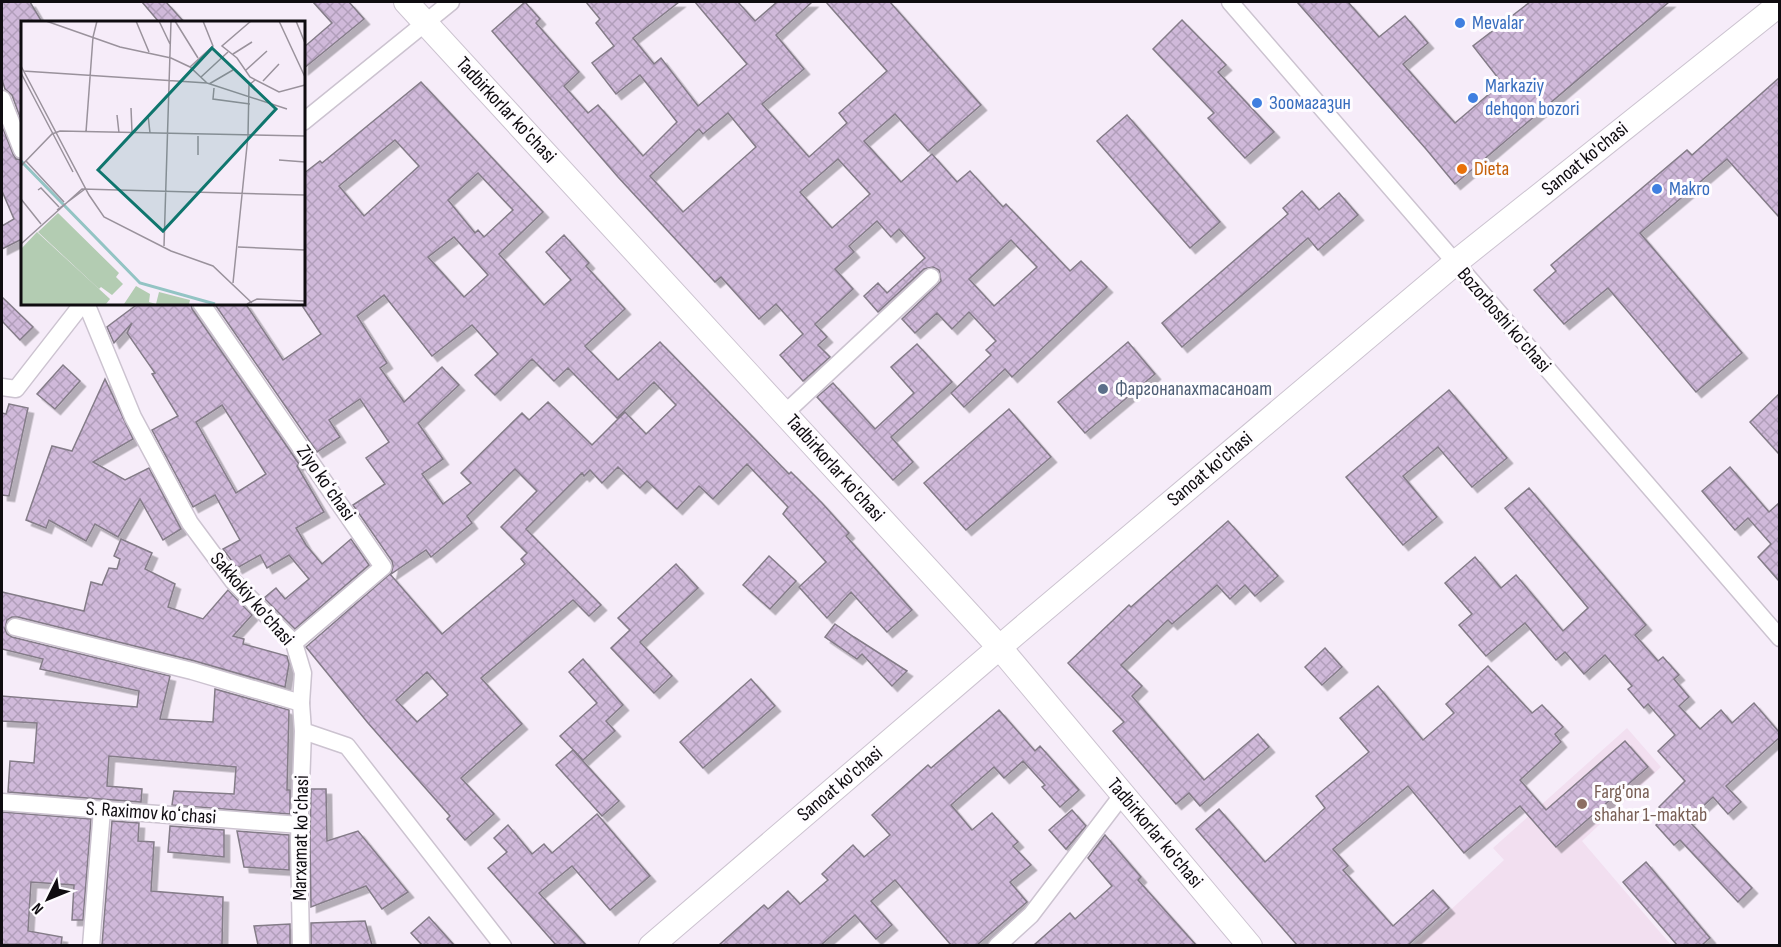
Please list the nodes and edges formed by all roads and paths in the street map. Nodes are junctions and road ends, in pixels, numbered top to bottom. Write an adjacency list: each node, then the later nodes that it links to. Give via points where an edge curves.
1 (406, 2): 5 (main road, Tadbirkorlar ko'chasi)
2 (451, 2): 5 (street)
3 (1230, 2): 9 (street, Bozorboshi ko'chasi)
4 (1779, 4): 9 (main road, Sanoat ko'chasi)
5 (425, 22): 7 (street); 15 (main road, Tadbirkorlar ko'chasi)
6 (2, 99): 8 (street)
7 (304, 121)
8 (21, 147)
9 (1455, 263): 17 (street, Bozorboshi ko'chasi); 19 (main road, Sanoat ko'chasi)
10 (932, 277): 15 (street)
11 (83, 304): 14 (street, via 16,389)
12 (84, 304): 18 (street, Sakkokiy ko'chasi, via 133,417 190,523 233,581)
13 (202, 304): 18 (street, Ziyo koʻchasi, via 383,567)
14 (2, 387)
15 (785, 413): 19 (main road, Tadbirkorlar ko'chasi)
16 (15, 627): 20 (street)
17 (1779, 638)
18 (294, 643): 20 (street, Sakkokiy ko'chasi, via 303,673)
19 (1000, 648): 22 (main road, Tadbirkorlar ko'chasi); 30 (main road, Sanoat ko'chasi)
20 (301, 703): 21 (street, Sakkokiy ko'chasi)
21 (303, 731): 25 (street, Marxamat koʻchasi); 29 (street, via 347,746)
22 (1122, 794): 26 (main road, Tadbirkorlar ko'chasi); 31 (street, via 1031,915)
23 (2, 802): 24 (street, S. Raximov koʻchasi)
24 (102, 810): 25 (street, S. Raximov koʻchasi); 27 (street)
25 (300, 825): 28 (street, Marxamat koʻchasi)
26 (1248, 944)
27 (91, 945)
28 (301, 945)
29 (503, 945)
30 (651, 945)
31 (997, 945)

